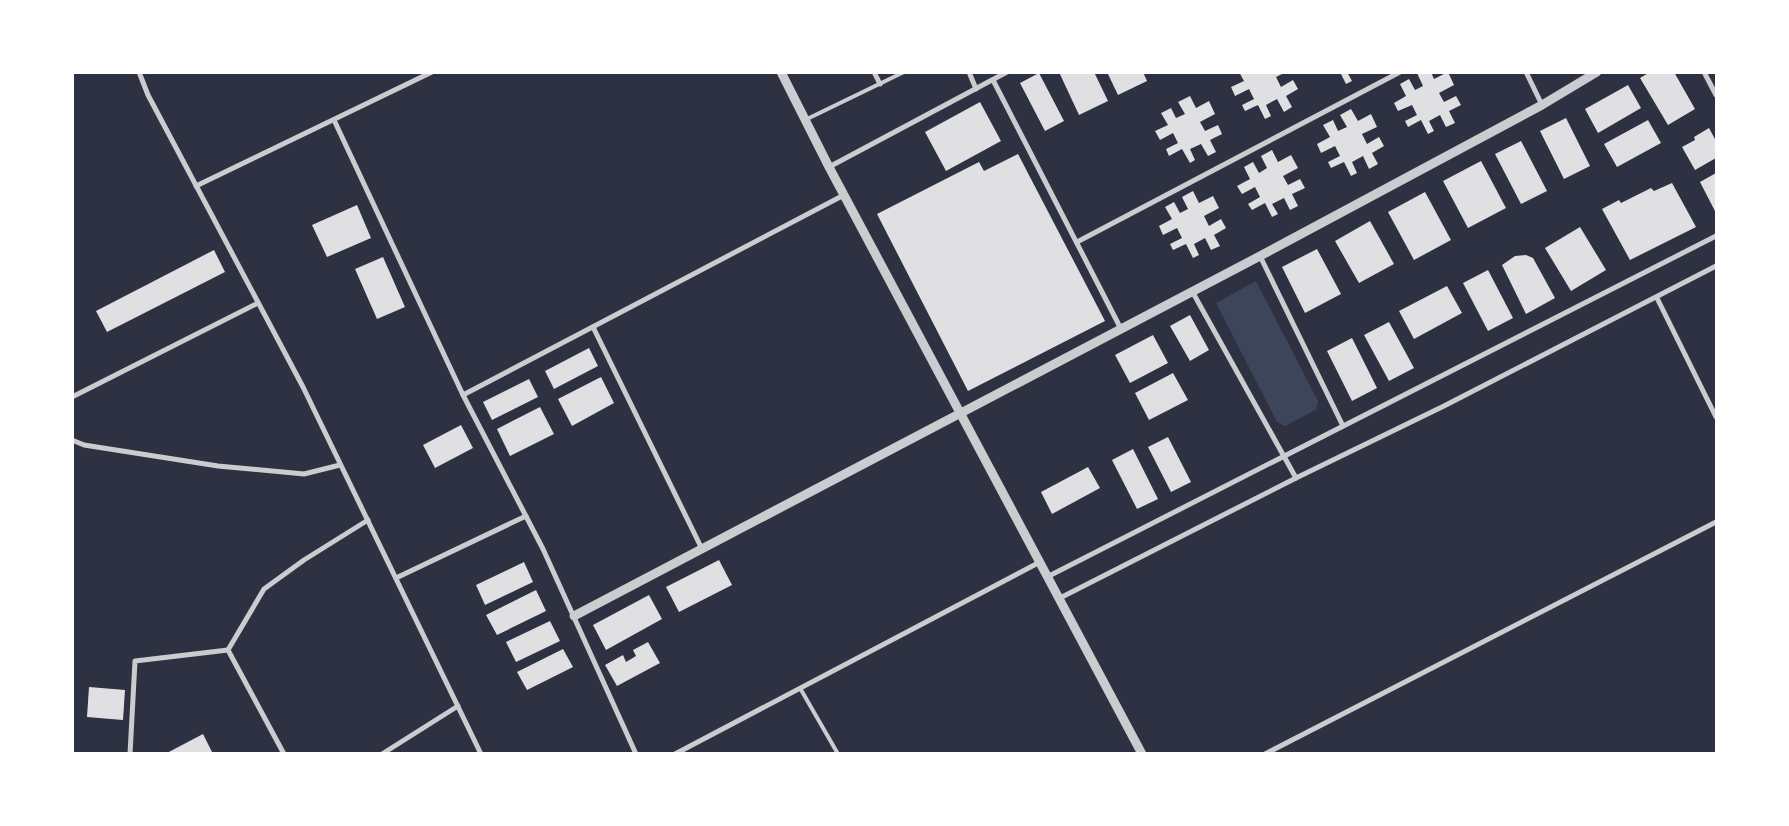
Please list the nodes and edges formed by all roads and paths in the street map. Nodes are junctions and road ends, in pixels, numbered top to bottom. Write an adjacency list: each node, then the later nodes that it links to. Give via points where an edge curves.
1 (138, 72): 20 (street)
2 (432, 72): 17 (street)
3 (781, 72): 18 (street)
4 (874, 72): 13 (street)
5 (904, 72): 13 (lane)
6 (968, 72): 14 (street)
7 (1007, 72): 12 (street)
8 (1400, 72): 23 (street)
9 (1526, 72): 16 (street)
10 (1597, 72): 16 (street)
11 (1704, 72): 15 (street)
12 (993, 80): 14 (street); 23 (street)
13 (880, 84): 18 (lane)
14 (976, 89): 19 (street)
15 (1716, 95)
16 (1542, 105): 24 (street)
17 (334, 120): 20 (street); 31 (street)
18 (805, 120): 19 (street)
19 (829, 166): 21 (street)
20 (196, 186): 28 (street)
21 (844, 195): 29 (street); 33 (street)
22 (1716, 236): 35 (street)
23 (1076, 242): 30 (street)
24 (1260, 256): 26 (street); 35 (street)
25 (1716, 266): 27 (street)
26 (1192, 291): 30 (street); 37 (street)
27 (1657, 298): 34 (street); 39 (street)
28 (258, 303): 32 (street); 38 (street)
29 (593, 327): 31 (street); 43 (street)
30 (1121, 329): 33 (street)
31 (463, 395): 40 (street)
32 (72, 397)
33 (961, 413): 43 (street); 44 (street)
34 (1716, 417)
35 (1343, 426): 37 (street)
36 (72, 440): 38 (street, via 84,445 209,464 304,474)
37 (1284, 456): 39 (street); 45 (street)
38 (340, 465): 41 (street)
39 (1296, 478): 47 (street)
40 (526, 516): 46 (street); 48 (street)
41 (368, 520): 46 (street); 49 (street, via 264,589)
42 (1716, 522): 60 (street)
43 (702, 549): 48 (street)
44 (1040, 562): 45 (street); 50 (street)
45 (1047, 577): 47 (street)
46 (396, 578): 51 (street)
47 (1058, 599): 59 (street)
48 (574, 616): 56 (street)
49 (228, 650): 52 (street, via 135,661); 53 (street)
50 (800, 688): 57 (street); 58 (lane)
51 (458, 706): 54 (street); 55 (street)
52 (130, 754)
53 (284, 754)
54 (382, 754)
55 (481, 754)
56 (636, 754)
57 (675, 754)
58 (838, 754)
59 (1142, 754)
60 (1265, 754)

